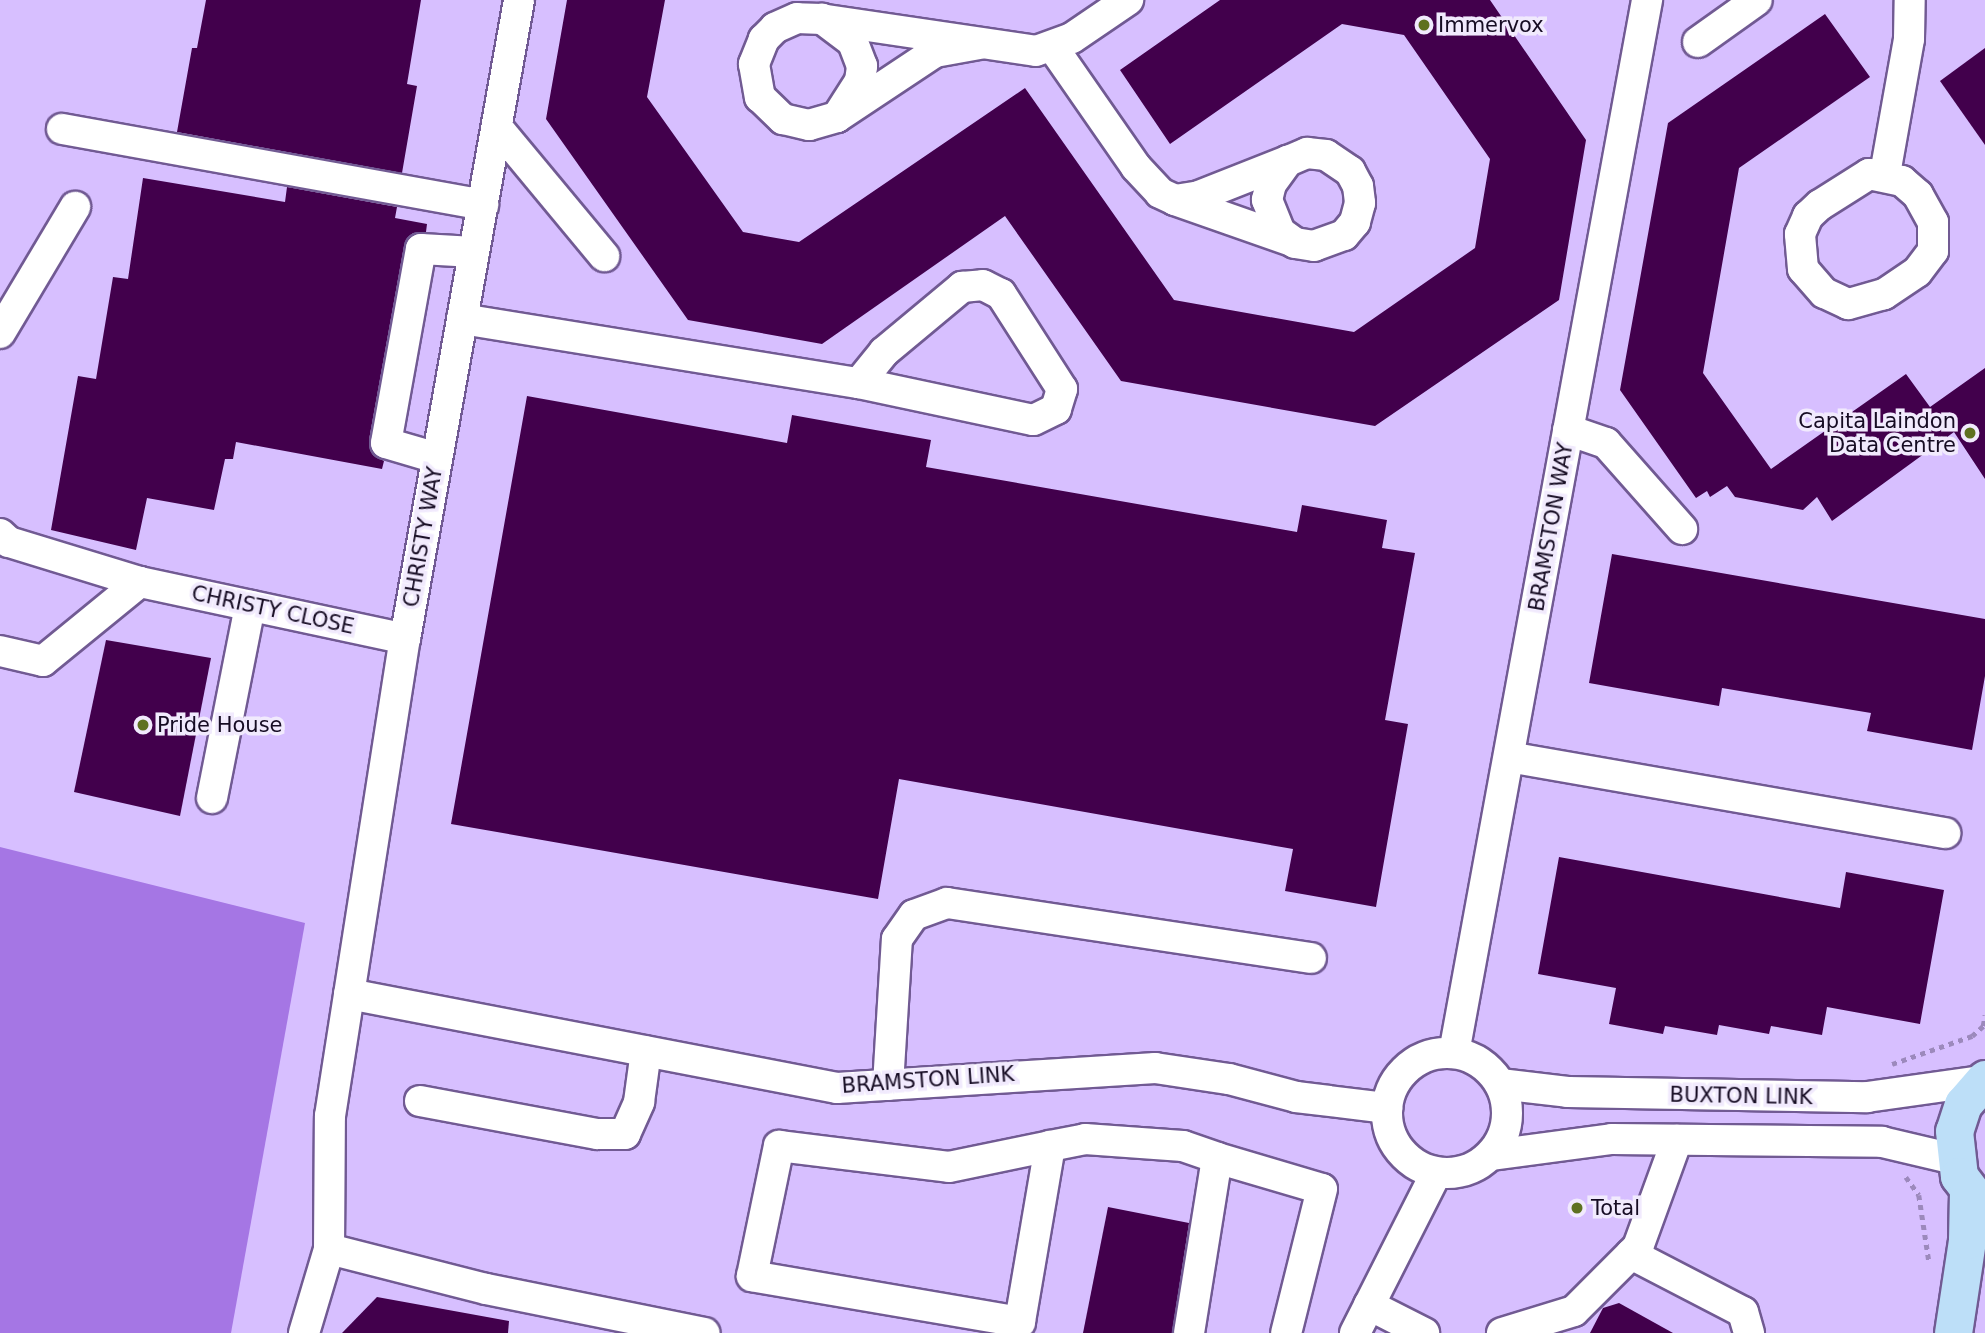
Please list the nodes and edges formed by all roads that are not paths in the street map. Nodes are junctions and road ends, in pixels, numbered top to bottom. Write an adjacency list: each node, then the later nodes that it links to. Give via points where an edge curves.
1 (519, 0): 11 (street, CHRISTY WAY)
2 (1128, 0): 9 (street)
3 (1647, 0): 24 (street, BRAMSTON WAY)
4 (1757, 0): 7 (street)
5 (1910, 0): 14 (street, via 1909,39)
6 (822, 19): 8 (street); 10 (street, via 846,33 862,66 854,94); 10 (street, via 797,18 775,28 758,50 754,81 768,108 783,119 809,125)
7 (1698, 42)
8 (979, 44): 9 (street, via 1018,51); 10 (street, via 935,52)
9 (1052, 46): 15 (street, via 1136,167 1160,193)
10 (837, 117)
11 (497, 127): 16 (street, CHRISTY WAY); 20 (street)
12 (62, 129): 16 (street)
13 (1288, 161): 15 (street, via 1199,196); 18 (street, via 1271,184 1267,200 1275,225); 18 (street, via 1307,153 1337,160 1350,171 1360,203 1344,235 1314,246)
14 (1885, 174): 14 (street, via 1919,195 1933,222 1933,251 1917,272 1884,294 1858,304 1835,300 1803,269 1800,234 1808,216 1855,180)
15 (1175, 200): 18 (street)
16 (482, 205): 19 (street, CHRISTY WAY)
17 (75, 207): 22 (street)
18 (1295, 243)
19 (474, 252): 21 (street, CHRISTY WAY); 25 (street, via 421,249 388,430 386,443)
20 (604, 256)
21 (462, 319): 23 (street); 25 (street, CHRISTY WAY)
22 (0, 332)
23 (859, 383): 23 (street, via 884,352 962,287 983,285 1001,294 1062,390 1056,410 1033,420)
24 (1568, 430): 26 (street, via 1606,443); 32 (street, BRAMSTON WAY)
25 (438, 458): 30 (street, CHRISTY WAY)
26 (1682, 529)
27 (0, 534): 28 (street, CHRISTY CLOSE, via 9,542)
28 (140, 582): 29 (street, CHRISTY CLOSE); 31 (street, via 43,661)
29 (250, 606): 30 (street, CHRISTY CLOSE); 33 (street)
30 (405, 639): 36 (street, CHRISTY WAY)
31 (0, 650)
32 (1509, 757): 34 (street); 38 (street, BRAMSTON WAY)
33 (212, 797)
34 (1945, 833)
35 (1311, 958): 40 (street, via 947,904 914,915 897,939)
36 (349, 994): 37 (street, BRAMSTON LINK); 50 (street, CHRISTY WAY, via 330,1116)
37 (646, 1051): 40 (street, BRAMSTON LINK, via 837,1088); 42 (street, via 639,1102 625,1134)
38 (1454, 1053): 41 (street, via 1478,1061); 43 (street, via 1423,1058 1406,1069 1396,1081)
39 (1983, 1080): 41 (street, BUXTON LINK, via 1867,1097 1568,1092); 49 (main road, via 1960,1113 1954,1131)
40 (888, 1084): 43 (street, BRAMSTON LINK, via 1154,1068 1229,1079 1296,1097)
41 (1500, 1084): 46 (street, via 1507,1123)
42 (420, 1101)
43 (1387, 1108): 48 (street, via 1393,1142 1405,1157)
44 (1677, 1140): 46 (street, BUXTON LINK, via 1571,1142); 49 (street, BUXTON LINK, via 1882,1142); 51 (street, via 1638,1247)
45 (1050, 1146): 45 (street, via 949,1167 779,1146 752,1276 1020,1322); 47 (street, via 1085,1139 1183,1146)
46 (1492, 1155): 48 (street, via 1470,1170)
47 (1217, 1158): 55 (street); 56 (street, via 1321,1189)
48 (1436, 1173): 52 (street)
49 (1969, 1187): 61 (main road)
50 (329, 1249): 53 (street, CHRISTY WAY); 54 (street, via 486,1289)
51 (1631, 1254): 59 (street, via 1574,1311); 60 (street, via 1743,1312)
52 (1369, 1305): 57 (street); 58 (street)
53 (304, 1333)
54 (705, 1333)
55 (1189, 1333)
56 (1286, 1333)
57 (1356, 1333)
58 (1424, 1333)
59 (1502, 1333)
60 (1749, 1333)
61 (1954, 1333)

